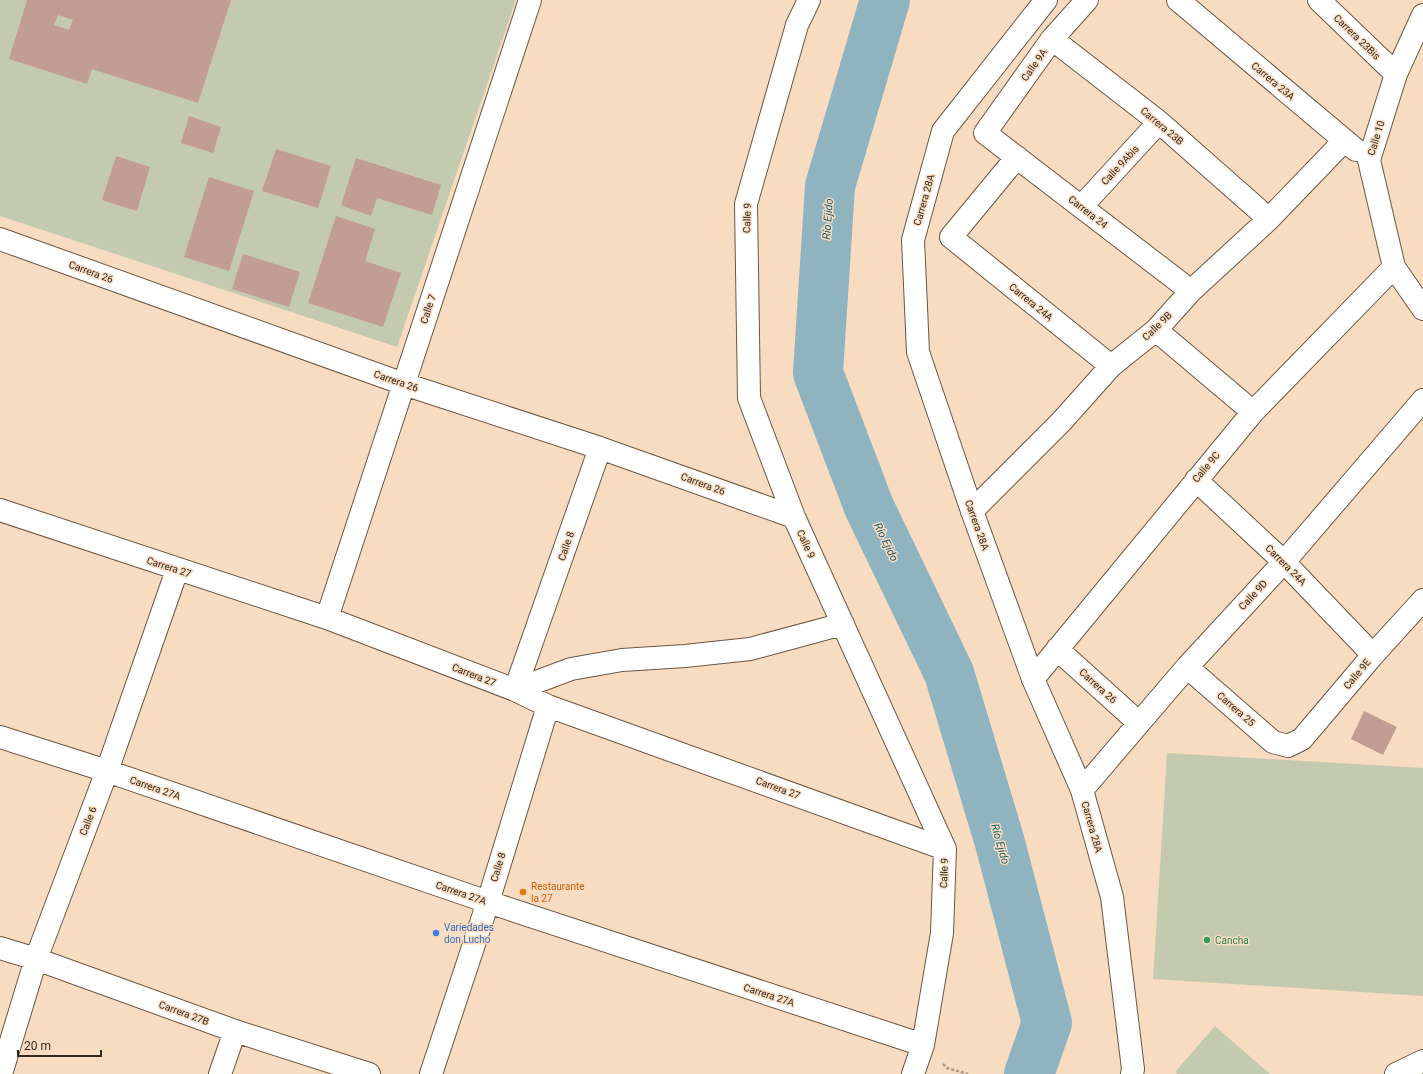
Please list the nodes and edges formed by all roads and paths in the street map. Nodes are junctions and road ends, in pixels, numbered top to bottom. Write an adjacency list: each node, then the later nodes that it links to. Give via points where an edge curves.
1 (530, 0): 23 (street, Calle 7)
2 (809, 0): 30 (street, Calle 9, via 797,25 746,204 749,398)
3 (1046, 0): 29 (street, Carrera 28A, via 944,130 913,240 918,352)
4 (1087, 0): 8 (street, Calle 9A)
5 (1178, 0): 12 (street, Carrera 23A)
6 (1319, 0): 9 (street, Carrera 23Bis)
7 (1423, 15): 9 (street, Calle 10)
8 (1052, 39): 10 (street, Carrera 23B); 11 (street, Calle 9A)
9 (1396, 74): 14 (street, Calle 10)
10 (1159, 122): 15 (street, Calle 9Abis); 16 (street, Carrera 23B)
11 (985, 133): 13 (street, Carrera 24)
12 (1344, 141): 14 (street, Carrera 23A); 16 (street, Calle 9B)
13 (1017, 157): 15 (street, Carrera 24); 22 (street, Carrera 24A, via 951,237)
14 (1370, 160): 18 (street, Calle 10)
15 (1081, 207): 19 (street, Carrera 24)
16 (1269, 219): 19 (street, Calle 9B)
17 (0, 239): 23 (street, Carrera 26)
18 (1394, 267): 20 (street); 25 (street, Calle 9C)
19 (1190, 291): 21 (street, Calle 9B)
20 (1423, 309)
21 (1156, 330): 22 (street, Calle 9B); 25 (street)
22 (1110, 366): 29 (street, Calle 9B, via 1061,422)
23 (404, 384): 26 (street, Carrera 26); 34 (street, Calle 7)
24 (1423, 400): 31 (street, Calle 9D)
25 (1253, 412): 27 (street, Calle 9C)
26 (600, 448): 30 (street, Carrera 26); 40 (street, Calle 8)
27 (1196, 480): 31 (street, Carrera 24A); 36 (street, Calle 9C)
28 (0, 510): 32 (street, Carrera 27)
29 (972, 511): 39 (street, Carrera 28A)
30 (794, 517): 35 (street, Calle 9)
31 (1284, 562): 37 (street, Carrera 24A); 38 (street, Calle 9D)
32 (177, 570): 34 (street, Carrera 27); 45 (street, Calle 6)
33 (1423, 600): 37 (street, Calle 9E)
34 (327, 618): 40 (street, Carrera 27)
35 (843, 624): 40 (street, via 750,649 622,660 572,668); 47 (street, Calle 9)
36 (1057, 649): 39 (street, Calle 9C); 42 (street, Carrera 26)
37 (1373, 655): 44 (street, Calle 9E, via 1302,739)
38 (1187, 667): 42 (street, Calle 9D); 44 (street, Carrera 25, via 1273,742)
39 (1033, 679): 46 (street, Carrera 28A)
40 (515, 690): 41 (street, Carrera 27)
41 (548, 706): 47 (street, Carrera 27); 48 (street, Calle 8)
42 (1139, 723): 46 (street, Calle 9D)
43 (0, 737): 45 (street, Carrera 27A)
44 (1288, 746)
45 (107, 771): 48 (street, Carrera 27A); 50 (street, Calle 6)
46 (1082, 790): 55 (street, Carrera 28A, via 1112,897)
47 (945, 849): 52 (street, Calle 9, via 942,933)
48 (488, 902): 52 (street, Carrera 27A); 59 (street, Calle 8)
49 (0, 948): 50 (street, Carrera 27B)
50 (36, 959): 51 (street, Carrera 27B); 56 (street, Calle 6)
51 (235, 1031): 57 (street); 58 (street, Carrera 27B)
52 (923, 1046): 60 (street, Calle 9)
53 (1423, 1061): 62 (street)
54 (947, 1068): 61 (path)
55 (1135, 1072)
56 (1, 1074)
57 (220, 1074)
58 (369, 1074)
59 (431, 1074)
60 (913, 1074)
61 (968, 1074)
62 (1396, 1074)

